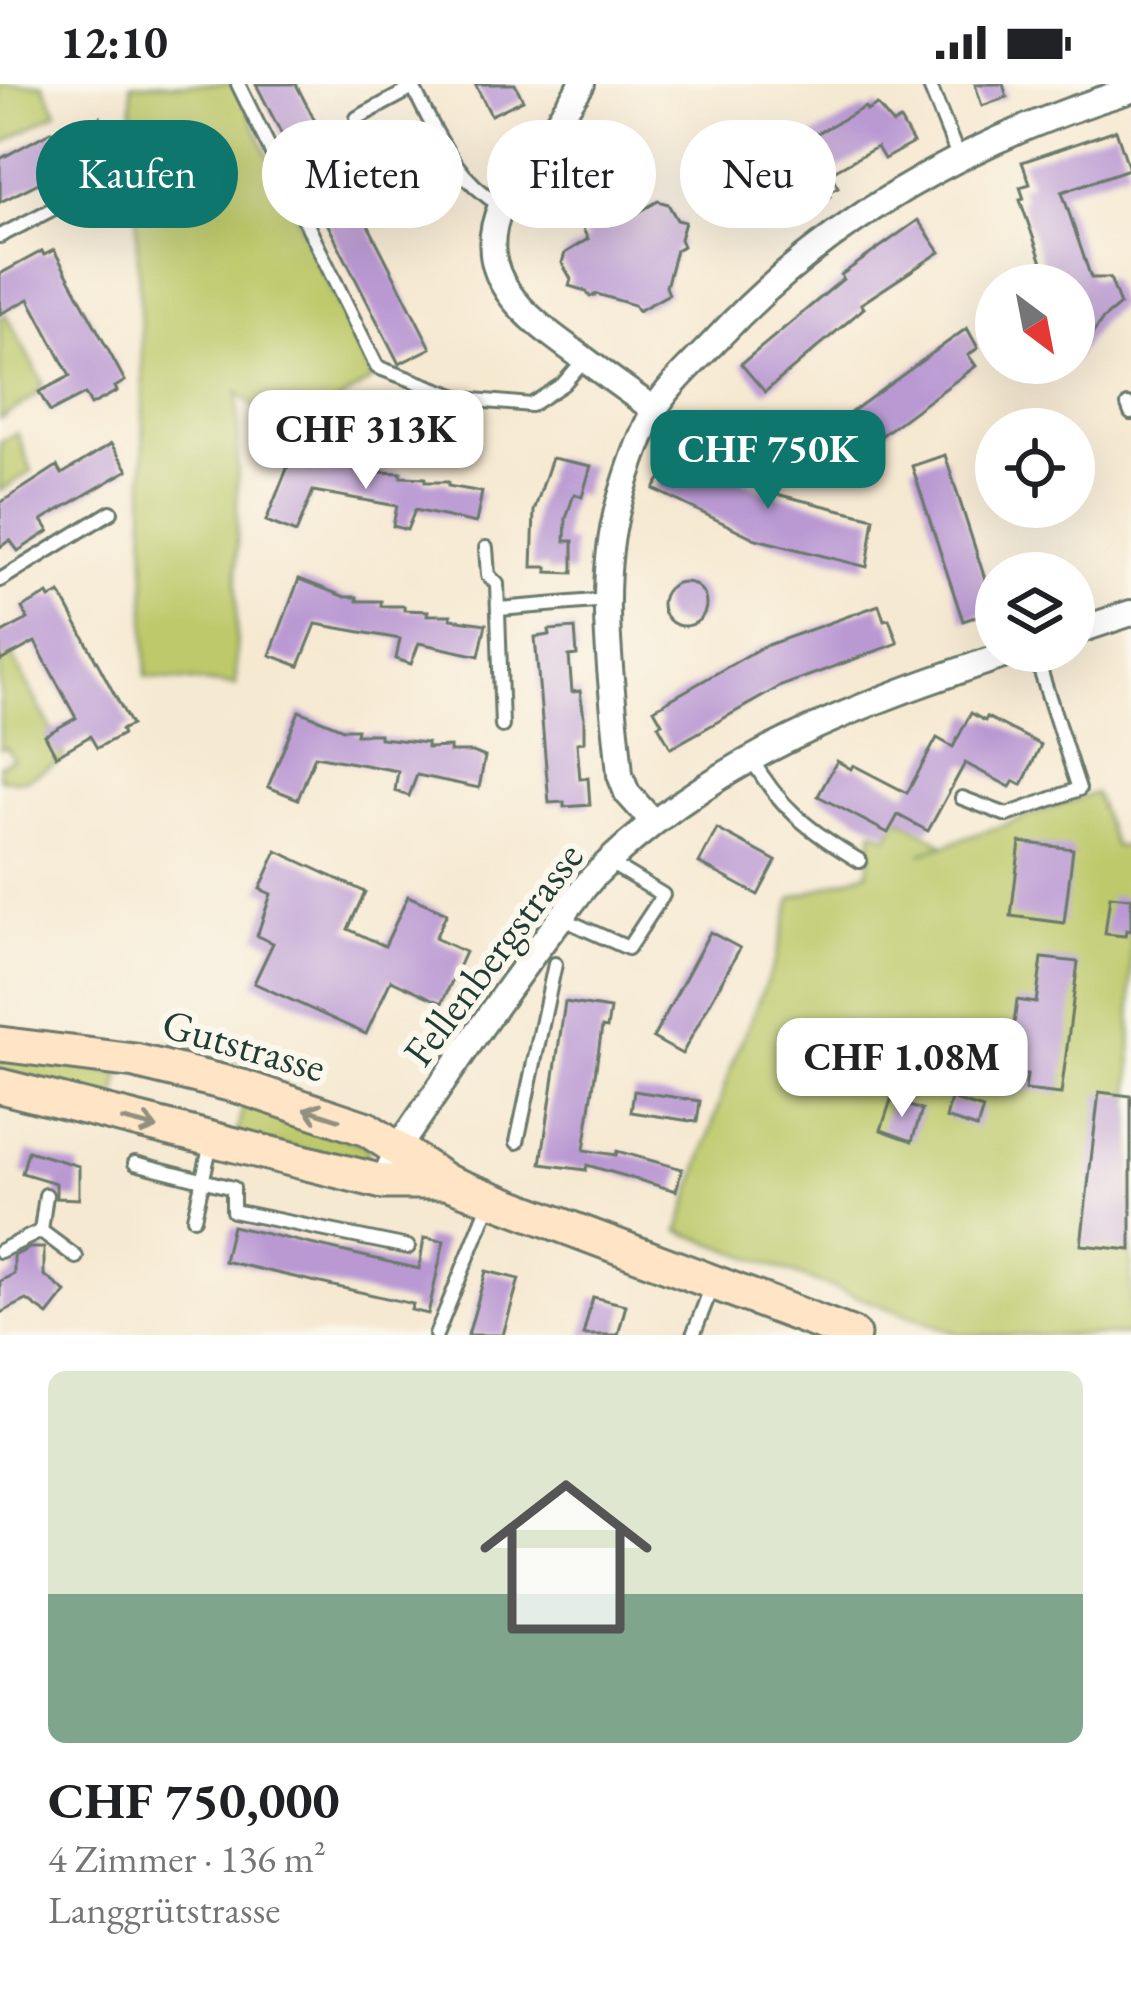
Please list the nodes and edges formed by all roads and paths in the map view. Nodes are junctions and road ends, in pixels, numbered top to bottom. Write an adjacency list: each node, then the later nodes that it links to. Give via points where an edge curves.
1 (238, 84): 13 (lane, via 377,367 463,399 531,405)
2 (582, 84): 7 (street)
3 (929, 84): 8 (lane)
4 (412, 86): 6 (lane); 9 (lane, via 458,173)
5 (1131, 90): 8 (street)
6 (357, 118)
7 (558, 120)
8 (958, 157): 14 (street, via 799,262)
9 (487, 198)
10 (36, 217): 12 (lane)
11 (493, 228): 13 (street, via 501,280 526,317)
12 (0, 236)
13 (585, 359): 14 (street)
14 (655, 410): 15 (lane, via 688,435); 19 (street, via 619,505)
15 (688, 452)
16 (111, 512): 18 (lane)
17 (485, 548): 20 (lane)
18 (0, 580)
19 (607, 600): 20 (lane); 28 (street, via 620,775)
20 (499, 609): 25 (lane)
21 (1131, 613): 22 (street)
22 (1095, 625)
23 (975, 666): 26 (street, Fellenbergstrasse)
24 (1041, 672): 27 (lane, via 1079,789 1007,815)
25 (502, 726)
26 (750, 756): 28 (street, Fellenbergstrasse); 29 (lane, via 808,830)
27 (962, 798)
28 (653, 822): 30 (street, Fellenbergstrasse)
29 (860, 861)
30 (609, 862): 31 (street, Fellenbergstrasse); 31 (lane, via 663,896 628,948)
31 (561, 918): 37 (street, Fellenbergstrasse)
32 (555, 964): 36 (lane)
33 (0, 1044): 37 (main road, Gutstrasse, one-way to 33, via 367,1129 242,1087 135,1060)
34 (0, 1086): 35 (main road, Gutstrasse, one-way to 35)
35 (212, 1142): 39 (lane); 40 (main road, Gutstrasse)
36 (517, 1142)
37 (398, 1148): 40 (street, Fellenbergstrasse); 41 (main road, Gutstrasse)
38 (135, 1163): 39 (lane)
39 (202, 1178): 44 (lane); 46 (lane, via 233,1187 233,1211)
40 (383, 1182): 41 (main road, Gutstrasse)
41 (447, 1182): 43 (main road, Gutstrasse)
42 (46, 1195): 45 (lane)
43 (491, 1199): 49 (main road, Gutstrasse); 50 (lane)
44 (194, 1218)
45 (41, 1231): 47 (lane); 48 (lane)
46 (408, 1247)
47 (0, 1251)
48 (76, 1257)
49 (714, 1283): 51 (lane); 52 (main road, Gutstrasse)
50 (436, 1335)
51 (693, 1335)
52 (853, 1335)

